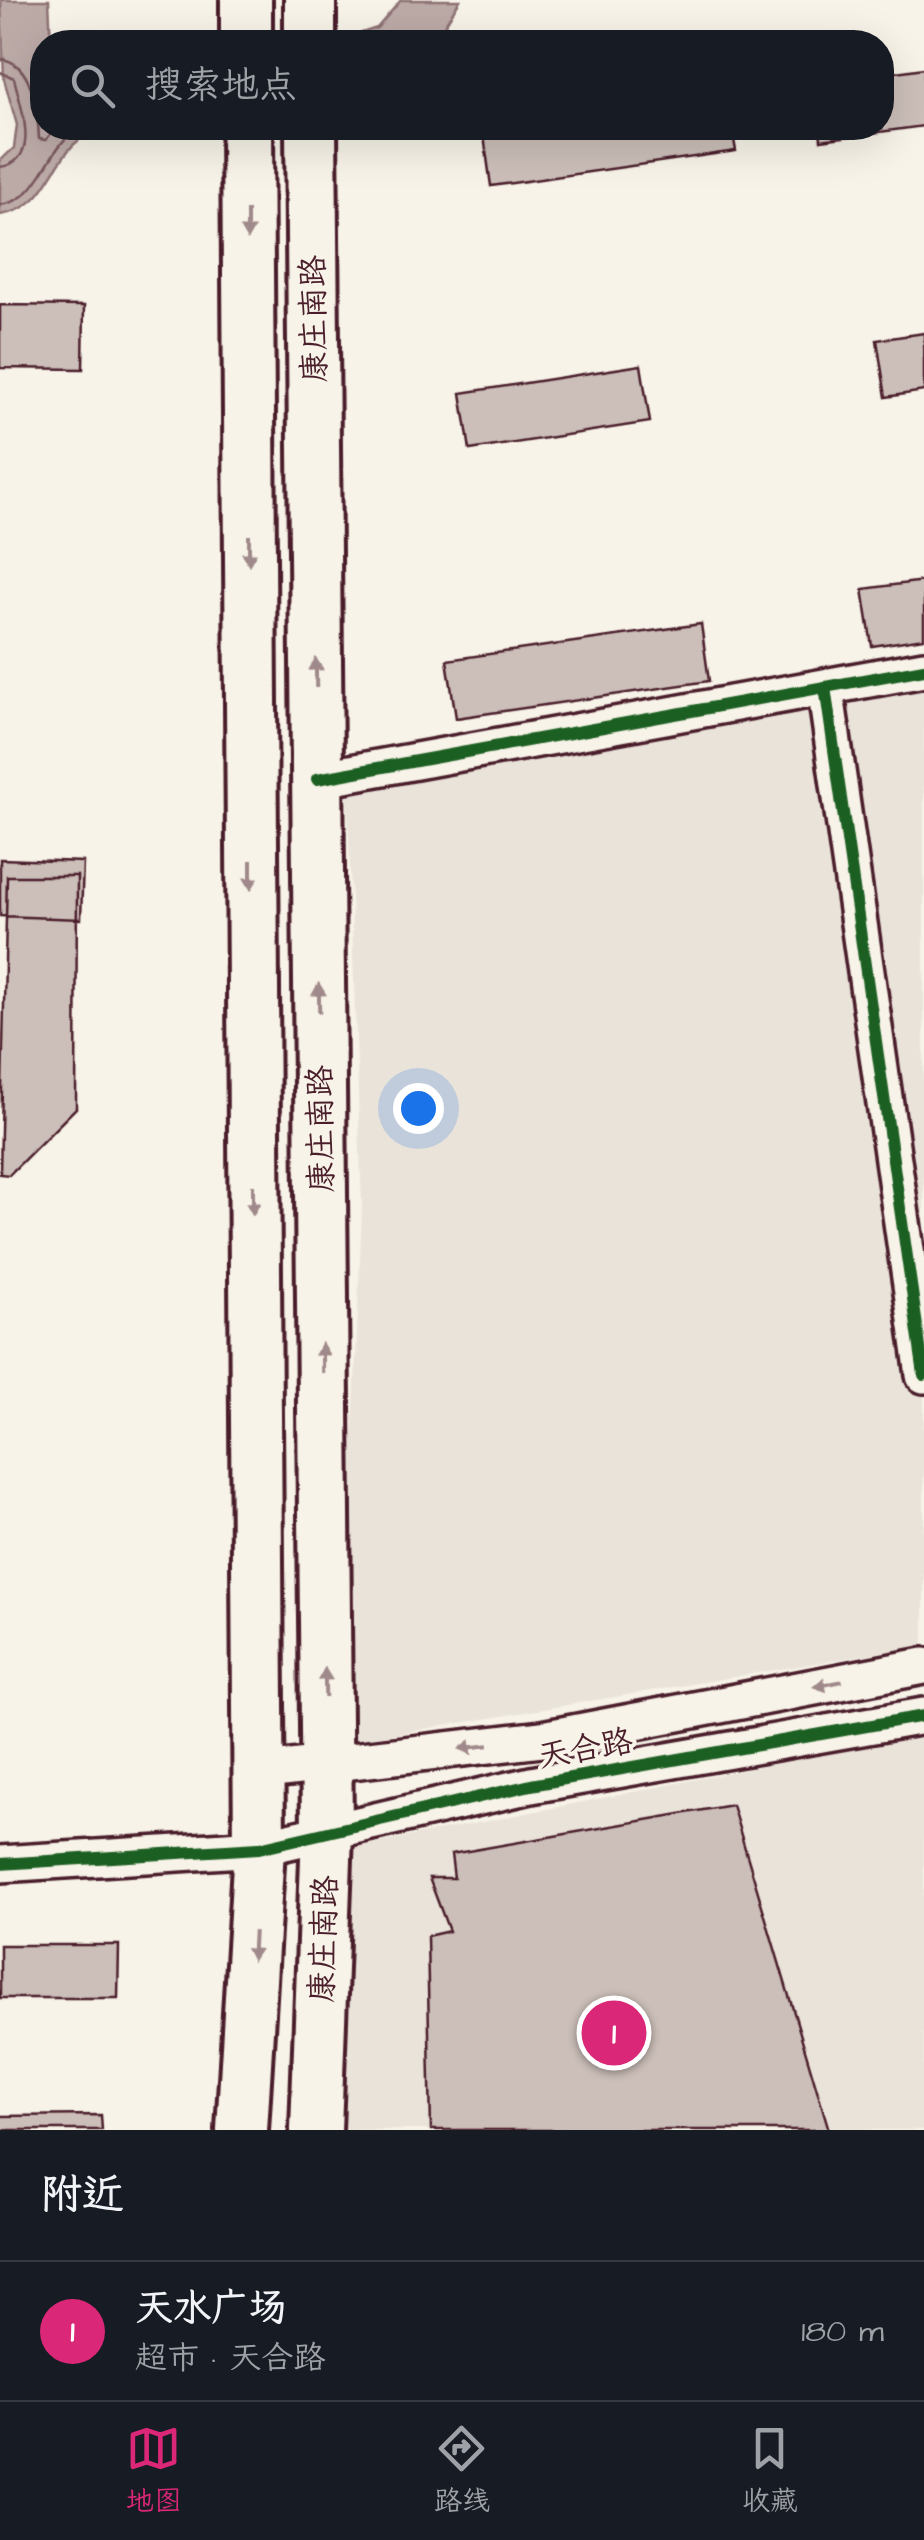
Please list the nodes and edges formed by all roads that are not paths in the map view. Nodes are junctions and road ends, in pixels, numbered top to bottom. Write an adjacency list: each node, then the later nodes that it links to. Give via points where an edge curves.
1 (246, 0): 3 (main road)
2 (310, 0): 4 (main road)
3 (246, 30)
4 (310, 30)
5 (246, 140): 14 (main road, 康庄南路, one-way to 14)
6 (311, 140): 9 (main road, 康庄南路, one-way to 6)
7 (924, 669): 8 (street)
8 (824, 687): 9 (street); 10 (street)
9 (317, 779): 13 (main road, 康庄南路, one-way to 9)
10 (923, 1363)
11 (924, 1666): 13 (street, 天合路, one-way to 13, via 542,1739)
12 (924, 1716): 15 (street, 天合路, via 531,1786)
13 (326, 1764): 14 (street, 天合路); 15 (main road, 康庄南路)
14 (256, 1772): 16 (main road, 康庄南路)
15 (328, 1832): 16 (street, 天合路); 19 (main road, 康庄南路)
16 (259, 1848): 17 (street, 天合路); 18 (main road, 康庄南路, one-way to 18)
17 (0, 1864)
18 (242, 2130)
19 (316, 2130)

